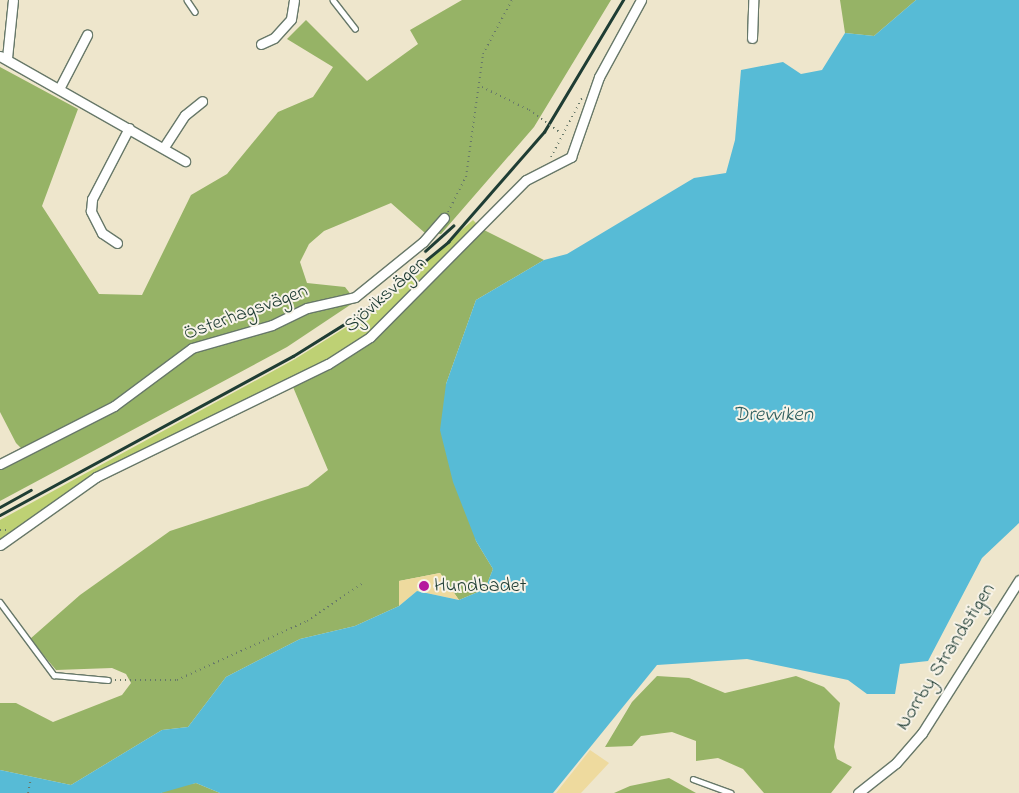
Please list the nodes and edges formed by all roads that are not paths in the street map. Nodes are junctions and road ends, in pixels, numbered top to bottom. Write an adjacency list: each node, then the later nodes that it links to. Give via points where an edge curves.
1 (13, 0): 12 (street)
2 (187, 0): 7 (lane)
3 (294, 0): 11 (street, via 291,19 274,38)
4 (333, 0): 8 (lane)
5 (641, 0): 21 (street, Sjöviksvägen, via 599,77 572,157 552,170 526,180 370,337 328,364 96,477)
6 (753, 0): 10 (street)
7 (195, 12)
8 (355, 28)
9 (87, 35): 13 (street)
10 (752, 38)
11 (261, 44)
12 (3, 57): 13 (street)
13 (60, 87): 15 (street)
14 (202, 101): 16 (street, via 185,114)
15 (129, 128): 16 (street); 19 (street, via 91,205 102,233)
16 (164, 147): 17 (street)
17 (184, 161)
18 (444, 218): 20 (street, Österhagsvägen, via 423,242 355,297 307,308 272,325 192,348 114,406)
19 (117, 243)
20 (0, 464)
21 (0, 544)
22 (1019, 580): 27 (street, Norrby Strandstigen, via 922,734 896,763)
23 (0, 602): 24 (lane, via 54,675)
24 (108, 680)
25 (693, 778): 26 (lane)
26 (732, 793)
27 (858, 793)

